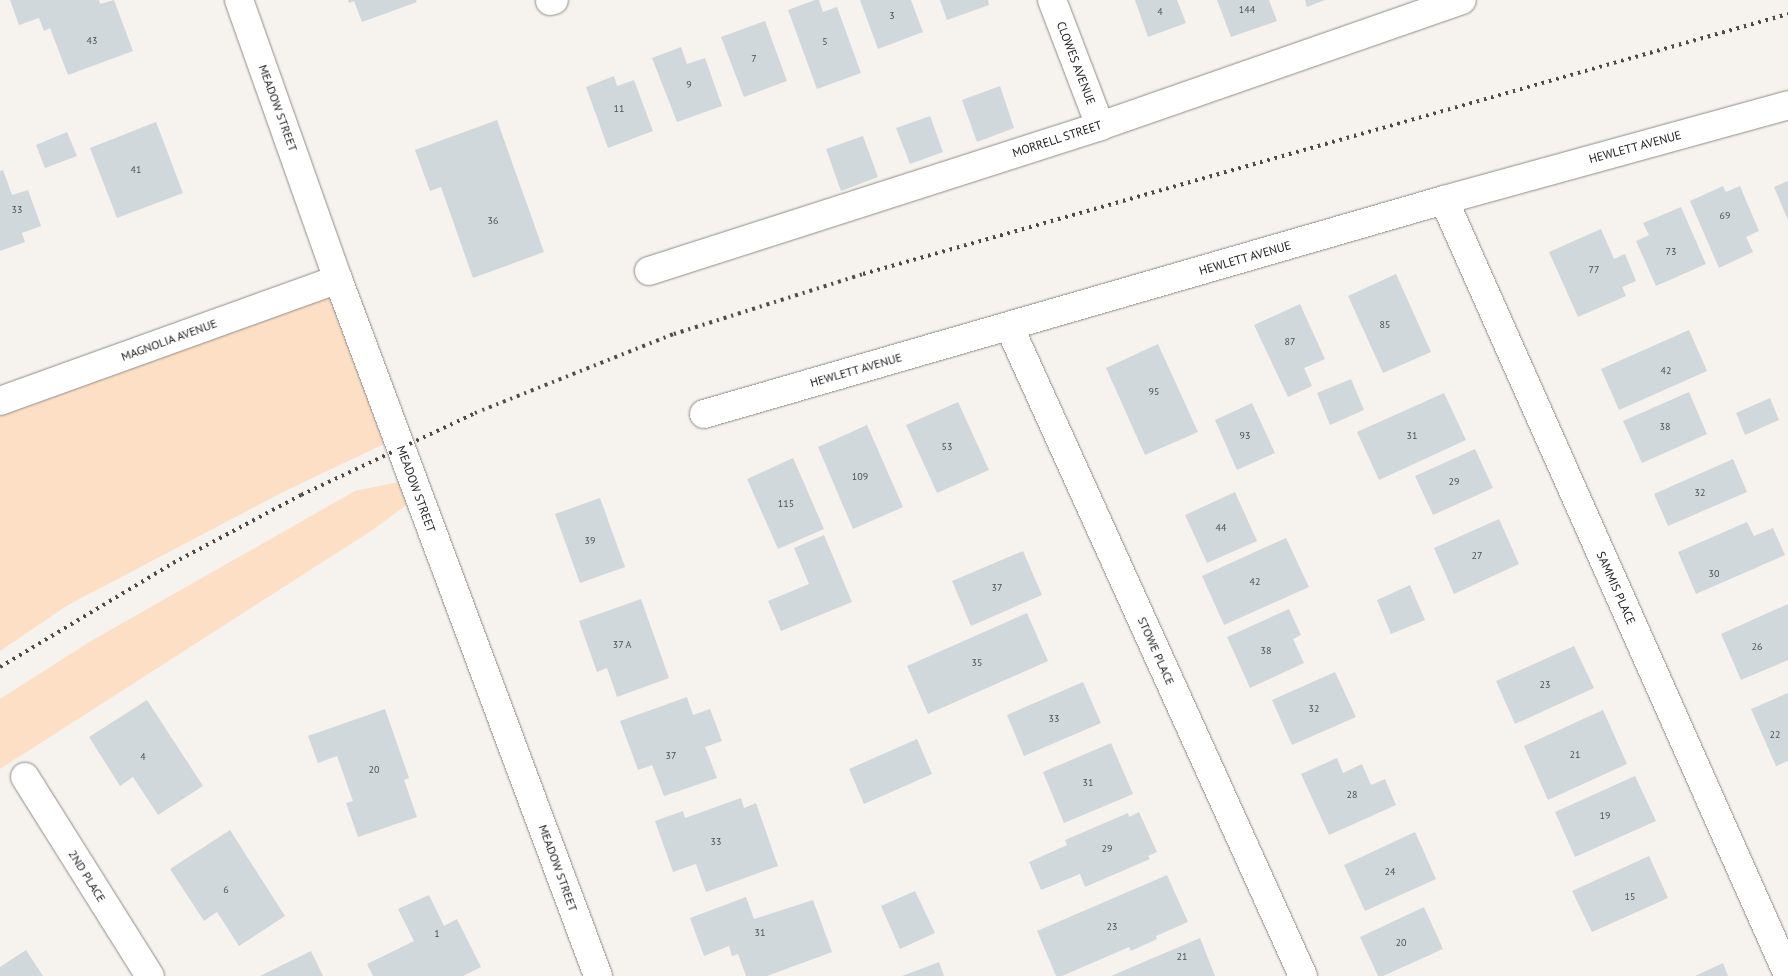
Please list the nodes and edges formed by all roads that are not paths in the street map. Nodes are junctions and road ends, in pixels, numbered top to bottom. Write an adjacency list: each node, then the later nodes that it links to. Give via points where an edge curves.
1 (239, 0): 8 (street, MEADOW STREET)
2 (1052, 0): 5 (street, CLOWES AVENUE)
3 (1462, 0): 5 (street, MORRELL STREET)
4 (1788, 105): 6 (street, HEWLETT AVENUE)
5 (1100, 126): 7 (street, MORRELL STREET)
6 (1444, 200): 9 (street, HEWLETT AVENUE); 13 (street, SAMMIS PLACE)
7 (649, 272)
8 (338, 279): 10 (street, MAGNOLIA AVENUE); 15 (street, MEADOW STREET)
9 (1009, 326): 11 (street, HEWLETT AVENUE); 16 (street, STOWE PLACE)
10 (0, 401)
11 (704, 414)
12 (25, 777): 14 (street, 2ND PLACE)
13 (1788, 975)
14 (150, 976)
15 (598, 976)
16 (1303, 976)

